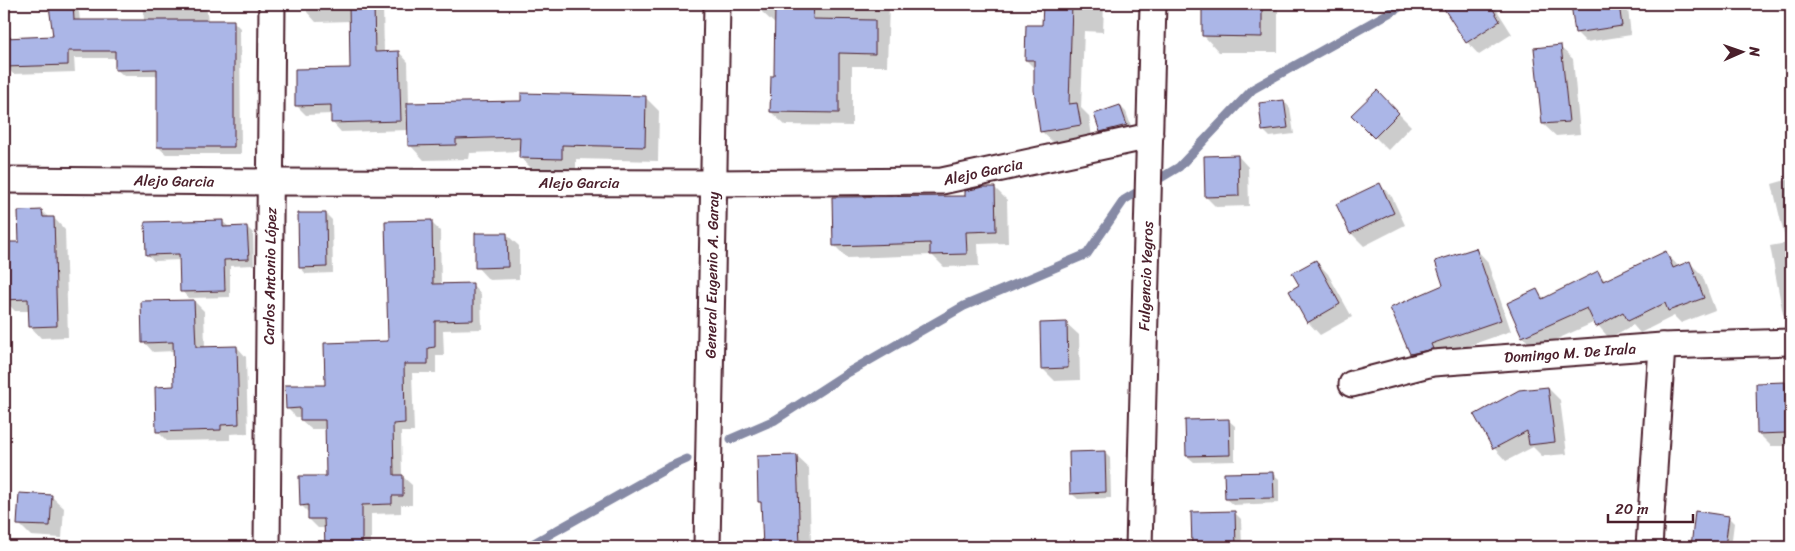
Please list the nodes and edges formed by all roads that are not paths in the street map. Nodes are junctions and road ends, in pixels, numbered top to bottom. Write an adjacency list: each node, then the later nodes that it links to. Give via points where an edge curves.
1 (272, 4): 6 (street, Carlos Antonio López)
2 (717, 4): 7 (street, General Eugenio A. Garay)
3 (1153, 4): 4 (street, Fulgencio Yegros)
4 (1150, 136): 7 (street, Alejo Garcia, via 942,181); 13 (street, Fulgencio Yegros)
5 (4, 180): 6 (street, Alejo Garcia)
6 (271, 182): 7 (street, Alejo Garcia); 11 (street, Carlos Antonio López)
7 (713, 183): 12 (street, General Eugenio A. Garay)
8 (1791, 342): 9 (street, Domingo M. De Irala)
9 (1662, 346): 10 (street, Domingo M. De Irala, via 1433,363); 14 (street)
10 (1352, 384)
11 (264, 547)
12 (707, 547)
13 (1139, 547)
14 (1649, 547)

